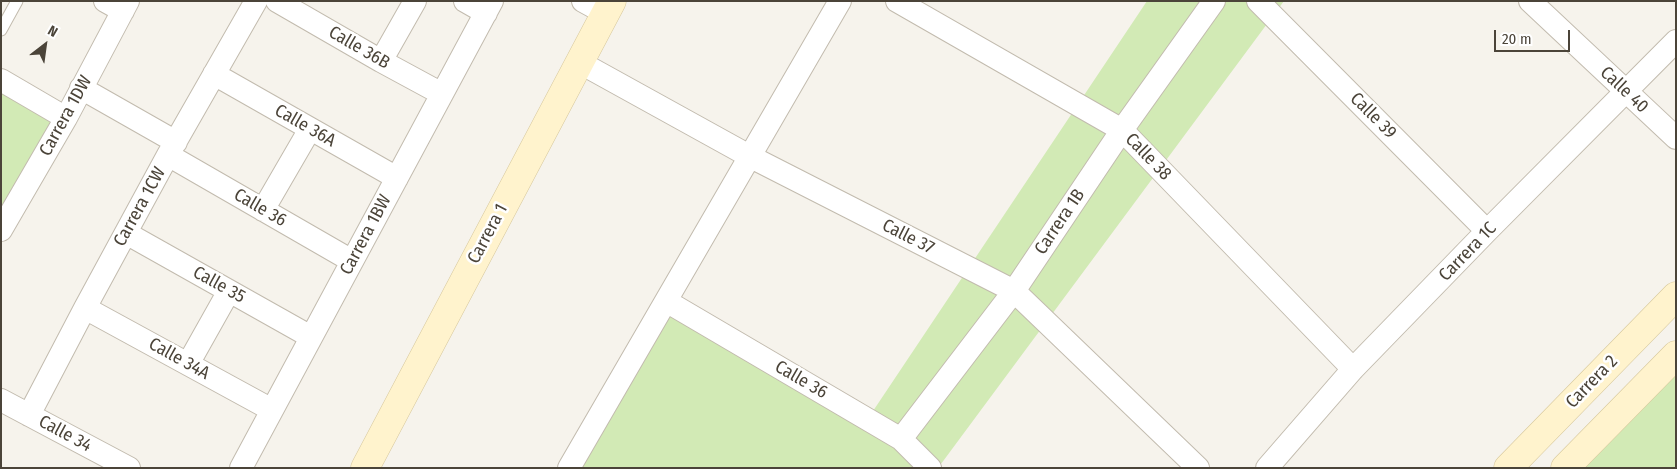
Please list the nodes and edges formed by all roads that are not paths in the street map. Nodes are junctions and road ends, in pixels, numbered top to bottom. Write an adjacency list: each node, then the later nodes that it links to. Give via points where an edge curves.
1 (17, 1): 14 (lane)
2 (256, 1): 18 (street, Carrera 1CW)
3 (277, 1): 16 (street, Calle 36B)
4 (414, 1): 16 (street)
5 (465, 1): 13 (street)
6 (840, 1): 28 (street)
7 (897, 1): 25 (street, Calle 38)
8 (1214, 1): 25 (street, Carrera 1B)
9 (1258, 1): 32 (street, Calle 39)
10 (1530, 1): 21 (street, Calle 40)
11 (119, 4): 20 (street, Carrera 1DW)
12 (600, 5): 17 (main road, Carrera 1)
13 (489, 7): 22 (street, Carrera 1BW)
14 (1, 30)
15 (1676, 41): 21 (street, Carrera 1C)
16 (381, 61): 22 (street, Calle 36B)
17 (579, 62): 28 (street, Calle 37); 50 (main road, Carrera 1)
18 (214, 74): 24 (street, Calle 36A); 27 (street, Carrera 1CW)
19 (1, 80): 23 (street)
20 (81, 88): 23 (street, Carrera 1DW); 27 (street, Calle 36)
21 (1627, 92): 26 (street, Calle 40); 32 (street, Carrera 1C)
22 (442, 94): 29 (street, Carrera 1BW)
23 (66, 118): 31 (street, Carrera 1DW)
24 (310, 129): 29 (street, Calle 36A); 30 (street)
25 (1122, 130): 36 (street, Carrera 1B); 43 (street, Calle 38)
26 (1676, 138)
27 (172, 149): 30 (street, Calle 36); 33 (street, Carrera 1CW)
28 (751, 156): 36 (street, Calle 37); 38 (street)
29 (397, 178): 34 (street, Carrera 1BW)
30 (264, 210): 34 (street, Calle 36)
31 (1, 230)
32 (1488, 231): 43 (street, Carrera 1C)
33 (126, 233): 35 (street, Calle 35); 39 (street, Carrera 1CW)
34 (352, 261): 40 (street, Carrera 1BW)
35 (229, 291): 40 (street, Calle 35); 42 (street)
36 (1014, 291): 47 (street, Carrera 1B); 53 (street, Calle 37)
37 (1676, 296): 55 (main road, Carrera 2)
38 (666, 301): 47 (street, Calle 36); 51 (street)
39 (85, 308): 42 (street, Calle 34A); 46 (street, Carrera 1CW)
40 (311, 337): 45 (street, Carrera 1BW)
41 (1676, 355): 56 (main road)
42 (188, 364): 45 (street, Calle 34A)
43 (1354, 370): 54 (street, Carrera 1C)
44 (2, 402): 46 (street, Calle 34)
45 (272, 410): 49 (street, Carrera 1BW)
46 (29, 415): 48 (street, Calle 34)
47 (902, 439): 52 (street, Calle 36)
48 (129, 468)
49 (241, 468)
50 (365, 468)
51 (569, 468)
52 (930, 468)
53 (1198, 468)
54 (1267, 468)
55 (1508, 468)
56 (1565, 468)

